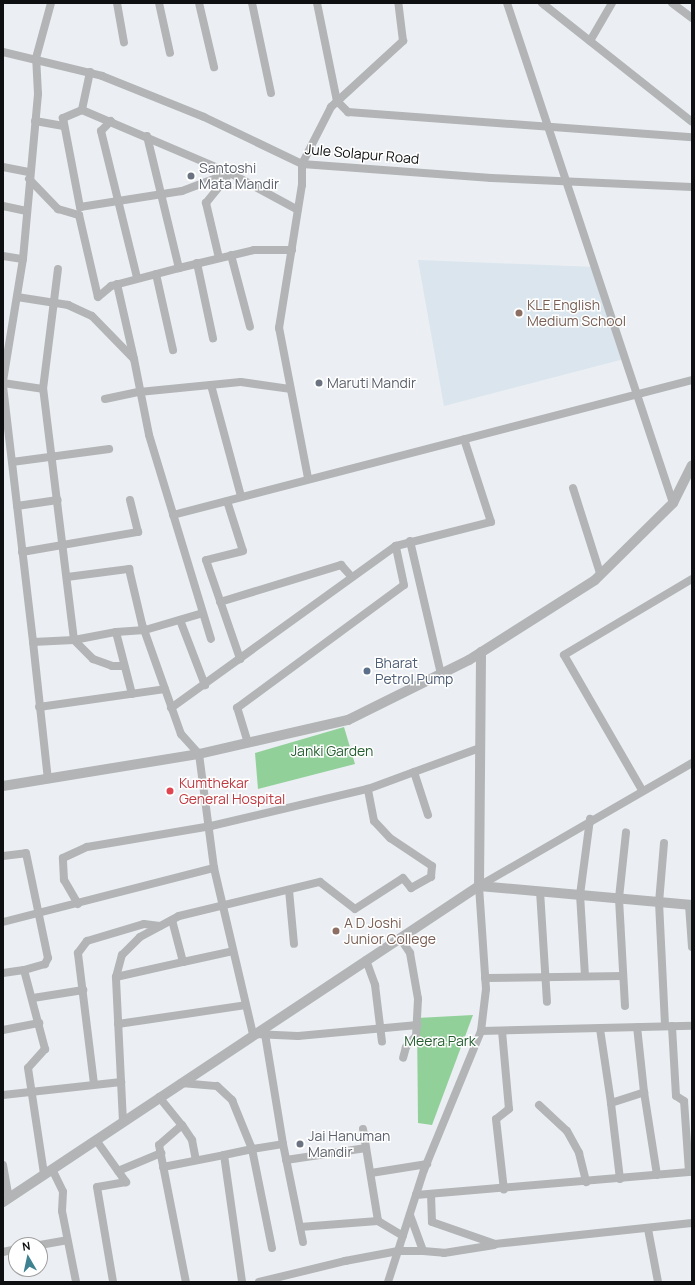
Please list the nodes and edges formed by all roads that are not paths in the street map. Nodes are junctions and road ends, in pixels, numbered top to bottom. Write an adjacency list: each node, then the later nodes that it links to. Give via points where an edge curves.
1 (51, 3): 17 (street)
2 (117, 3): 14 (street)
3 (159, 3): 16 (street)
4 (199, 3): 18 (street)
5 (252, 3): 20 (street)
6 (317, 3): 21 (street)
7 (398, 3): 21 (street, via 403,41)
8 (507, 3): 27 (street)
9 (542, 3): 13 (street)
10 (612, 3): 13 (street)
11 (672, 3): 12 (street)
12 (692, 18)
13 (590, 41): 25 (street)
14 (124, 42)
15 (3, 52): 17 (street, Jule Solapur Road)
16 (170, 53)
17 (36, 58): 19 (street, Jule Solapur Road); 23 (street)
18 (214, 67)
19 (90, 72): 22 (street); 30 (street, Jule Solapur Road, via 204,117)
20 (271, 93)
21 (337, 102): 27 (street, via 348,112 358,115); 30 (street)
22 (82, 110): 24 (street); 26 (street, via 63,118)
23 (34, 121): 26 (street); 33 (street)
24 (111, 121): 28 (street); 37 (street, via 101,131)
25 (692, 122)
26 (64, 126): 37 (street, via 80,207)
27 (549, 126): 29 (street, via 657,138); 34 (street)
28 (146, 136): 32 (street); 36 (street)
29 (692, 138)
30 (302, 164): 34 (street, Jule Solapur Road); 39 (street)
31 (3, 167): 33 (street)
32 (230, 174): 36 (street, via 200,187); 39 (street); 44 (street, via 206,203)
33 (29, 176): 40 (street); 51 (street, via 58,209 79,215 98,297)
34 (568, 182): 35 (street, Jule Solapur Road); 64 (street)
35 (692, 187)
36 (163, 192): 37 (street); 47 (street)
37 (119, 199): 50 (street)
38 (3, 206): 40 (street)
39 (298, 210): 41 (street)
40 (26, 211): 45 (street)
41 (292, 250): 42 (street, via 254,250); 62 (street, via 279,328)
42 (231, 255): 44 (street); 54 (street)
43 (3, 256): 45 (street)
44 (219, 258): 46 (street)
45 (22, 259): 52 (street)
46 (197, 263): 47 (street); 55 (street)
47 (179, 268): 49 (street)
48 (58, 269): 53 (street)
49 (156, 274): 50 (street); 56 (street)
50 (137, 278): 51 (street)
51 (117, 284): 57 (street)
52 (17, 297): 53 (street); 59 (street)
53 (54, 302): 57 (street, via 68,305 92,316); 61 (street)
54 (250, 327)
55 (213, 338)
56 (173, 350)
57 (134, 359): 63 (street)
58 (692, 380): 64 (street)
59 (3, 383): 61 (street); 69 (street)
60 (211, 385): 62 (street, via 241,382); 63 (street); 73 (street)
61 (43, 389): 68 (street)
62 (290, 389): 71 (street)
63 (139, 392): 65 (street); 79 (street)
64 (636, 394): 66 (street); 77 (street)
65 (105, 399)
66 (464, 439): 71 (street); 80 (street, via 491,522)
67 (109, 449): 68 (street)
68 (52, 457): 69 (street); 74 (street)
69 (12, 462): 78 (street)
70 (692, 465): 77 (street)
71 (308, 478): 73 (street)
72 (573, 488): 84 (street)
73 (241, 496): 76 (street)
74 (58, 500): 78 (street); 81 (street)
75 (130, 500): 81 (street, via 138,532)
76 (227, 501): 79 (street); 88 (street, via 243,551 206,560)
77 (673, 502): 84 (street)
78 (17, 506): 83 (street)
79 (173, 515): 89 (street)
80 (410, 541): 82 (street); 99 (street)
81 (63, 545): 83 (street); 86 (street)
82 (396, 546): 85 (street); 105 (street, via 404,585 237,708)
83 (22, 552): 95 (street)
84 (600, 573): 96 (street)
85 (351, 576): 88 (street, via 340,565); 97 (street)
86 (67, 577): 91 (street, via 129,569); 94 (street)
87 (692, 579): 113 (street, via 564,655)
88 (220, 602): 97 (street)
89 (203, 613): 90 (street); 93 (street)
90 (180, 620): 91 (street); 100 (street)
91 (145, 630): 92 (street); 101 (street)
92 (116, 632): 94 (street); 98 (street)
93 (211, 639)
94 (74, 640): 95 (street); 98 (street, via 93,659 112,666)
95 (33, 642): 103 (street)
96 (481, 652): 99 (street); 106 (street)
97 (240, 659): 100 (street)
98 (124, 666): 102 (street)
99 (441, 674): 105 (street, via 348,720)
100 (205, 685): 104 (street)
101 (165, 689): 102 (street); 104 (street)
102 (132, 694): 103 (street)
103 (39, 707): 110 (street)
104 (171, 708): 107 (street, via 181,734)
105 (248, 743): 107 (street)
106 (480, 748): 109 (street); 121 (street)
107 (199, 754): 110 (street); 116 (street)
108 (692, 763): 113 (street)
109 (414, 772): 112 (street); 114 (street)
110 (48, 779): 111 (street)
111 (3, 786)
112 (368, 789): 116 (street); 122 (street, via 374,821 390,838 432,866 431,877 411,888 403,878 355,909 320,882)
113 (642, 790): 115 (street)
114 (428, 815)
115 (590, 819): 121 (street); 124 (street)
116 (211, 826): 120 (street); 127 (street, via 87,847 63,858 64,880)
117 (626, 832): 125 (street)
118 (664, 843): 126 (street)
119 (3, 856): 130 (street, via 26,853)
120 (214, 868): 127 (street); 129 (street)
121 (479, 886): 123 (street); 134 (street); 146 (street)
122 (289, 890): 129 (street); 135 (street)
123 (540, 892): 124 (street); 145 (street)
124 (580, 895): 125 (street); 142 (street)
125 (619, 898): 126 (street); 143 (street)
126 (659, 902): 128 (street); 155 (street)
127 (78, 904): 130 (street)
128 (691, 905): 136 (street)
129 (223, 907): 131 (street); 137 (street)
130 (39, 914): 132 (street); 140 (street, via 48,962)
131 (172, 920): 133 (street); 139 (street)
132 (3, 922)
133 (160, 926): 144 (street, via 140,937 122,956); 147 (street, via 144,924 87,941 78,953)
134 (400, 938): 138 (street); 154 (street, via 410,953 418,999)
135 (294, 944)
136 (692, 947)
137 (234, 951): 139 (street); 150 (street)
138 (366, 960): 158 (street, via 375,985); 163 (street)
139 (183, 962): 144 (street)
140 (24, 970): 141 (street); 148 (street)
141 (3, 973)
142 (585, 976): 143 (street); 145 (street)
143 (623, 976): 151 (street)
144 (116, 977): 153 (street)
145 (545, 977): 146 (street); 149 (street)
146 (485, 978): 161 (street)
147 (83, 990): 148 (street); 169 (street)
148 (33, 998): 152 (street)
149 (547, 1002)
150 (246, 1005): 153 (street); 163 (street)
151 (625, 1006)
152 (39, 1023): 160 (street); 170 (street, via 45,1049 28,1068)
153 (118, 1024): 167 (street)
154 (417, 1025): 158 (street); 166 (street, via 416,1036 406,1047)
155 (668, 1026): 156 (street); 157 (street); 192 (street, via 676,1096 684,1102)
156 (692, 1026)
157 (637, 1027): 159 (street); 171 (street)
158 (380, 1028): 164 (street, via 298,1036); 165 (street)
159 (600, 1029): 162 (street); 174 (street)
160 (3, 1030)
161 (481, 1031): 162 (street); 187 (street)
162 (502, 1031): 197 (street, via 509,1109 496,1119)
163 (253, 1034): 164 (street); 168 (street)
164 (265, 1034): 180 (street)
165 (382, 1042)
166 (403, 1058)
167 (121, 1082): 169 (street); 176 (street)
168 (180, 1082): 173 (street); 182 (street, via 217,1086 232,1100)
169 (94, 1084): 170 (street)
170 (31, 1090): 172 (street); 191 (street)
171 (644, 1092): 174 (street); 194 (street)
172 (3, 1095)
173 (159, 1097): 176 (street); 177 (street)
174 (611, 1103): 195 (street)
175 (539, 1104): 196 (street, via 568,1131 579,1153)
176 (123, 1122): 179 (street)
177 (182, 1125): 183 (street, via 159,1145); 185 (street, via 192,1140)
178 (363, 1129): 181 (street)
179 (96, 1140): 190 (street); 191 (street)
180 (283, 1144): 182 (street); 186 (street)
181 (366, 1148): 186 (street); 193 (street)
182 (252, 1149): 184 (street); 211 (street)
183 (161, 1153): 189 (street); 190 (street)
184 (224, 1155): 185 (street); 217 (street)
185 (196, 1160): 189 (street)
186 (286, 1160): 204 (street)
187 (427, 1164): 193 (street); 199 (street)
188 (3, 1165): 200 (street)
189 (163, 1167): 216 (street)
190 (118, 1171): 215 (street, via 126,1182 97,1187)
191 (48, 1172): 200 (street); 207 (street, via 63,1192 62,1211)
192 (690, 1172): 194 (street)
193 (371, 1173): 202 (street)
194 (657, 1175): 195 (street)
195 (620, 1179): 196 (street)
196 (586, 1182): 197 (street)
197 (504, 1190): 198 (street)
198 (431, 1194): 199 (street); 210 (street, via 432,1222)
199 (416, 1195): 201 (street)
200 (6, 1200)
201 (410, 1214): 206 (street); 213 (street)
202 (378, 1221): 204 (street); 206 (street)
203 (692, 1224): 205 (street)
204 (300, 1227): 208 (street)
205 (648, 1229): 210 (street); 220 (street)
206 (403, 1236): 212 (street)
207 (67, 1240): 209 (street); 214 (street)
208 (303, 1242)
209 (48, 1244)
210 (495, 1244): 213 (street, via 444,1253)
211 (272, 1248)
212 (398, 1251): 213 (street); 218 (street); 219 (street)
213 (423, 1251)
214 (75, 1282)
215 (113, 1282)
216 (186, 1282)
217 (242, 1282)
218 (259, 1282)
219 (388, 1282)
220 (658, 1282)

